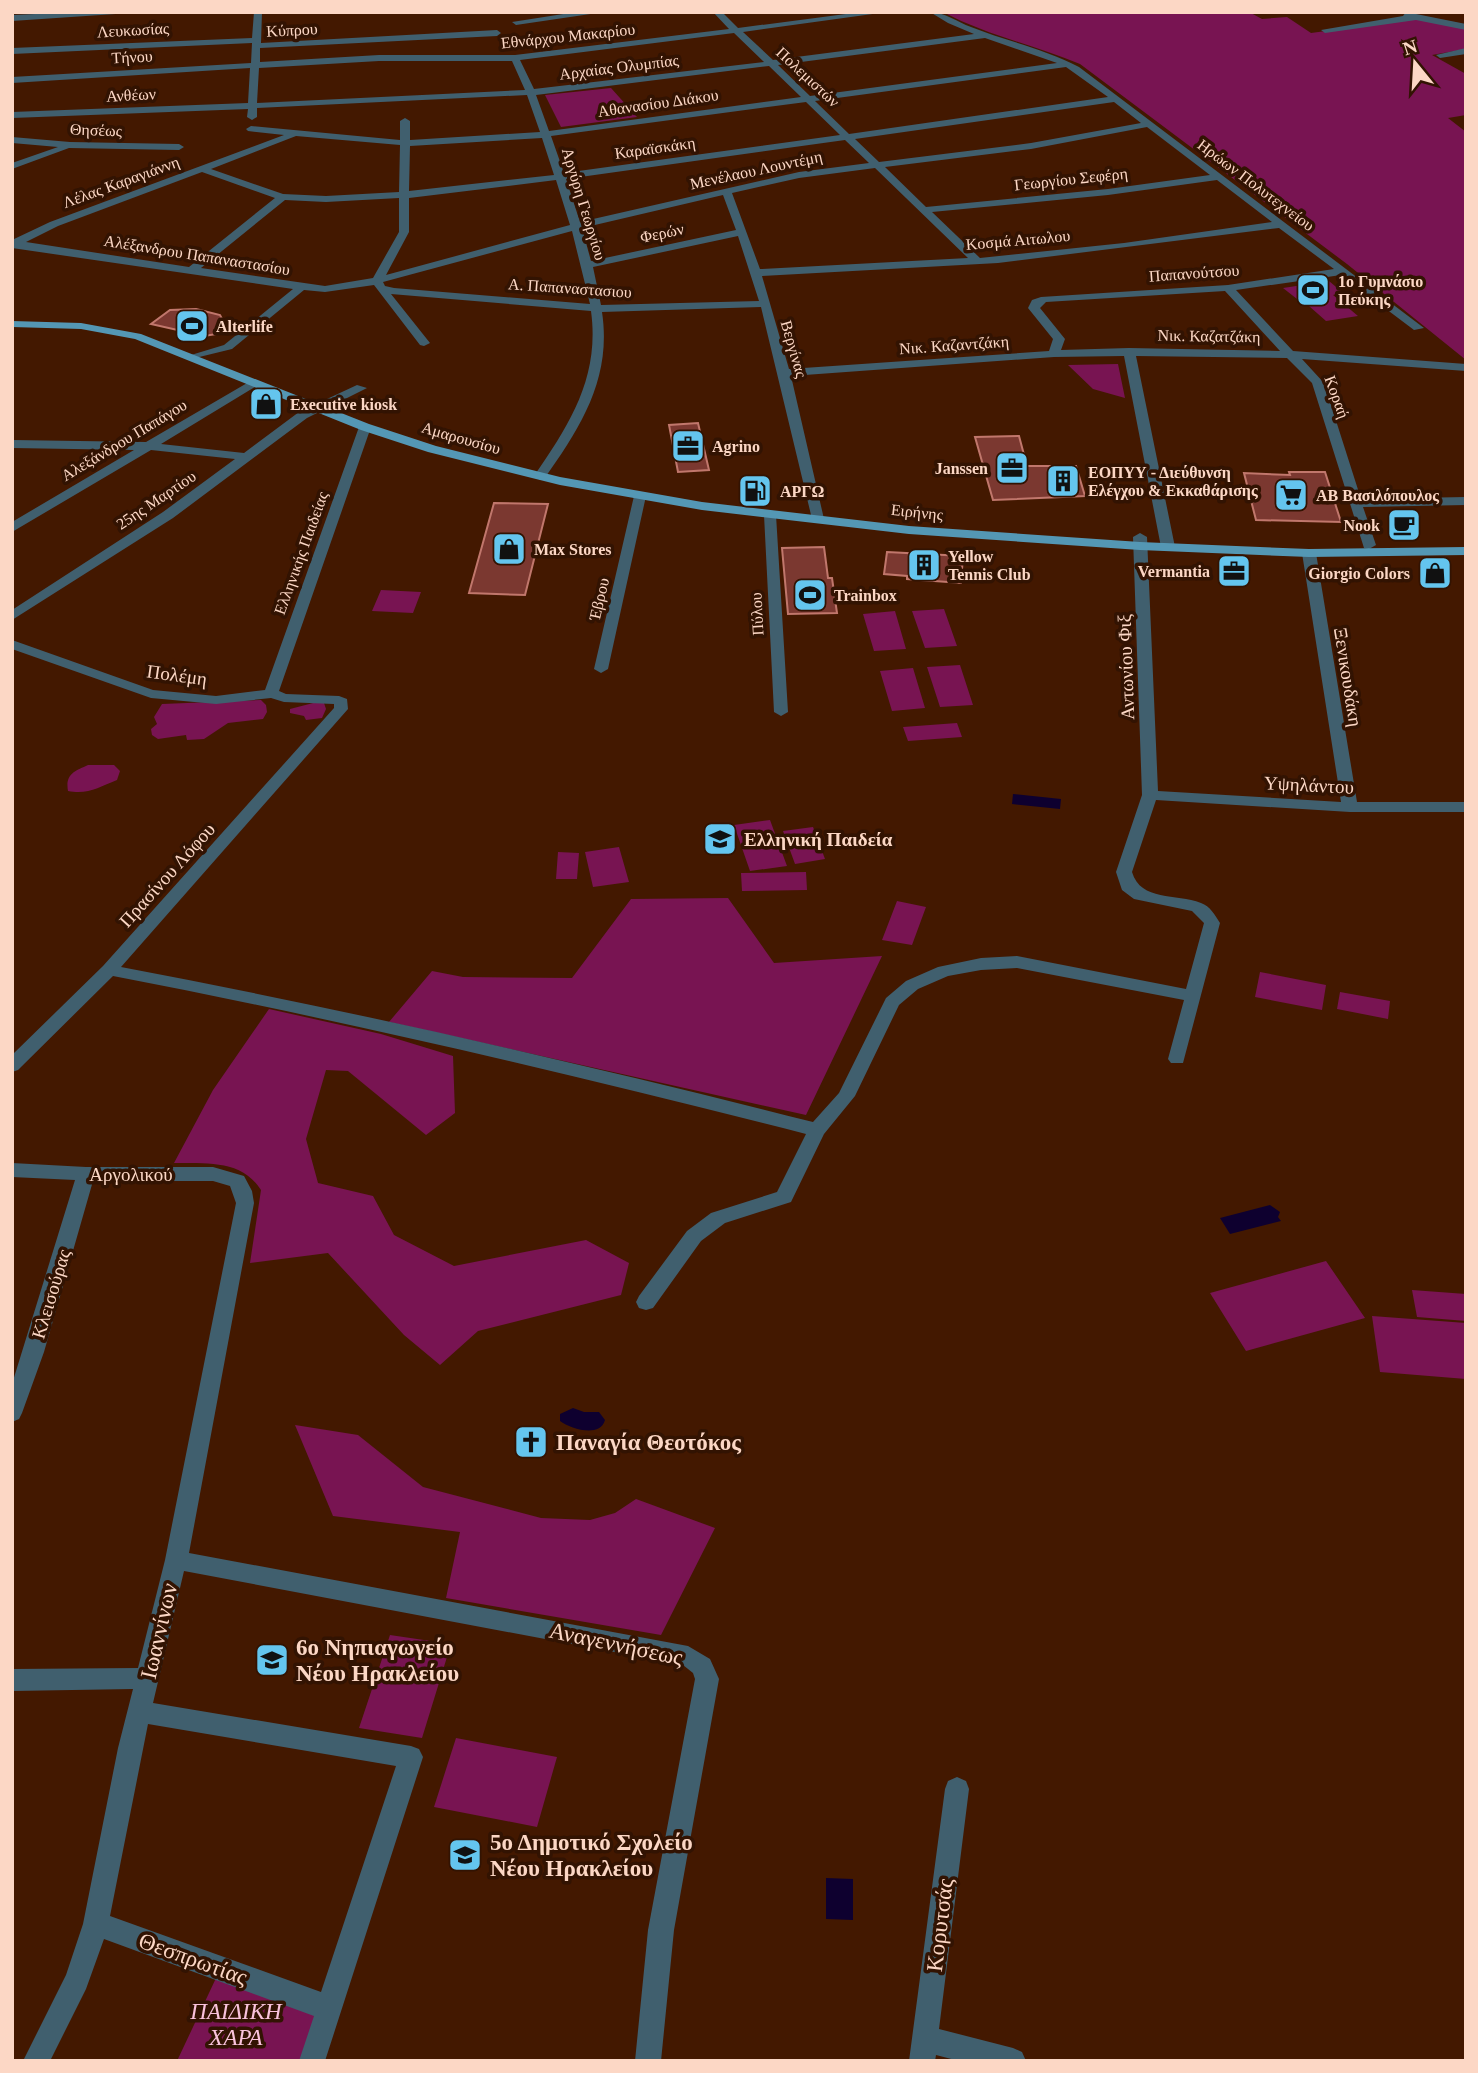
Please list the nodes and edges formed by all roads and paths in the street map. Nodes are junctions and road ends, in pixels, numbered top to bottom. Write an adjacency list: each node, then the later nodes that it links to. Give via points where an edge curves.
1 (141, 12): 9 (street)
2 (258, 12): 17 (street)
3 (600, 12): 10 (street)
4 (717, 12): 12 (street, Πολεμιστών)
5 (883, 12): 12 (street, Εθνάρχου Μακαρίου)
6 (934, 12): 15 (street, Ηρώων Πολυτεχνείου)
7 (1395, 12): 8 (street)
8 (1416, 17): 11 (street); 13 (street)
9 (12, 18)
10 (516, 22)
11 (1466, 27)
12 (736, 30): 22 (street, Εθνάρχου Μακαρίου); 23 (street, Πολεμιστών)
13 (1325, 30)
14 (497, 33): 16 (street, Κύπρου)
15 (988, 35): 23 (street, Αρχαίας Ολυμπίας); 24 (street, Ηρώων Πολυτεχνείου)
16 (429, 37): 17 (street, Κύπρου); 21 (street)
17 (255, 43): 18 (street, Λευκωσίας); 25 (street)
18 (12, 51)
19 (1466, 51): 20 (street)
20 (1440, 55)
21 (431, 58): 22 (street, Εθνάρχου Μακαρίου); 25 (street, Εθνάρχου Μακαρίου)
22 (515, 58): 27 (street, Αργύρη Γεωργίου)
23 (770, 64): 27 (street, Αρχαίας Ολυμπίας); 28 (street, Πολεμιστών)
24 (1068, 64): 28 (street, Αθανασίου Διάκου); 29 (street, Ηρώων Πολυτεχνείου)
25 (254, 66): 26 (street, Τήνου); 31 (street)
26 (12, 80)
27 (532, 92): 31 (street, Αρχαίας Ολυμπίας); 37 (street, Αργύρη Γεωργίου)
28 (808, 99): 37 (street, Αθανασίου Διάκου); 38 (street, Πολεμιστών)
29 (1116, 99): 34 (street, Ηρώων Πολυτεχνείου); 38 (street, Καραϊσκάκη)
30 (373, 110): 31 (street)
31 (252, 111): 32 (street, Ανθέων); 35 (street)
32 (12, 115)
33 (405, 121): 40 (street)
34 (1149, 124): 44 (street, Μενέλαου Λουντέμη, via 1031,146); 48 (street, Ηρώων Πολυτεχνείου)
35 (251, 129): 36 (street, Αθανασίου Διάκου); 43 (street)
36 (299, 133): 40 (street, Αθανασίου Διάκου); 43 (street, Λέλας Καραγιάννη)
37 (546, 134): 40 (street, Αθανασίου Διάκου); 47 (street, Αργύρη Γεωργίου)
38 (848, 136): 44 (street, Πολεμιστών); 47 (street, Καραϊσκάκη)
39 (12, 141): 41 (street, Θησέως)
40 (405, 143): 50 (street)
41 (70, 145): 42 (street, Θησέως); 45 (street)
42 (179, 147)
43 (243, 152): 46 (street, Λέλας Καραγιάννη)
44 (877, 164): 49 (street, Μενέλαου Λουντέμη); 52 (street, Πολεμιστών)
45 (12, 166)
46 (202, 169): 51 (street, Καραϊσκάκη); 56 (street, Λέλας Καραγιάννη)
47 (560, 177): 50 (street, Καραϊσκάκη); 54 (street, Αργύρη Γεωργίου)
48 (1220, 177): 52 (street, Γεωργίου Σεφέρη); 53 (street, Ηρώων Πολυτεχνείου)
49 (726, 191): 54 (street, Μενέλαου Λουντέμη); 55 (street, Βεργίνας)
50 (405, 195): 51 (street, Καραϊσκάκη); 62 (street, via 404,232)
51 (284, 197): 59 (street)
52 (926, 210): 57 (street, Πολεμιστών)
53 (1282, 224): 57 (street, Κοσμά Αιτωλου); 60 (street, Ηρώων Πολυτεχνείου)
54 (578, 226): 58 (street, Αργύρη Γεωργίου); 62 (street, Μενέλαου Λουντέμη)
55 (743, 232): 58 (street, Φερών); 61 (street, Βεργίνας)
56 (13, 244): 59 (street, Αλέξανδρου Παπαναστασίου)
57 (976, 260): 61 (street, Κοσμά Αιτωλου)
58 (587, 265): 66 (street, Αργύρη Γεωργίου)
59 (192, 270): 63 (street, Αλέξανδρου Παπαναστασίου)
60 (1344, 271): 64 (street, Παπανούτσου); 68 (street, Ηρώων Πολυτεχνείου)
61 (755, 272): 65 (street, Βεργίνας)
62 (379, 284): 63 (street, Αλέξανδρου Παπαναστασίου); 66 (street, Α. Παπαναστασιου); 69 (street)
63 (302, 287): 73 (street, via 228,347)
64 (1228, 288): 71 (street, Παπανούτσου, via 1036,302 1034,307 1059,339); 72 (street, Κοραή)
65 (765, 304): 66 (street, Α. Παπαναστασιου); 75 (street, Βεργίνας)
66 (594, 308): 83 (street, Αργύρη Γεωργίου, via 599,350 588,400)
67 (12, 324): 73 (main road, Αμαρουσίου, via 110,330)
68 (1418, 328)
69 (424, 343)
70 (1129, 351): 71 (street, Νικ. Καζατζάκη); 72 (street, Νικ. Καζατζάκη); 93 (street)
71 (1054, 354): 75 (street, Νικ. Καζαντζάκη)
72 (1289, 354): 74 (street); 86 (street, Κοραή, via 1318,383)
73 (195, 357): 76 (main road, Αμαρουσίου)
74 (1466, 368)
75 (785, 373): 88 (street, Βεργίνας)
76 (254, 383): 78 (main road, Αμαρουσίου); 81 (street, Αλεξάνδρου Παπάγου)
77 (361, 388): 78 (street, 25ης Μαρτίου)
78 (315, 407): 79 (main road, Αμαρουσίου); 82 (street, 25ης Μαρτίου)
79 (365, 427): 83 (main road, Αμαρουσίου); 100 (street, Ελληνικής Παιδείας)
80 (12, 444): 81 (street)
81 (147, 446): 82 (street); 90 (street, Αλεξάνδρου Παπάγου)
82 (248, 457): 97 (street, 25ης Μαρτίου)
83 (540, 476): 84 (main road, Αμαρουσίου)
84 (640, 496): 87 (main road, Αμαρουσίου); 99 (street, Έβρου)
85 (1466, 501): 86 (street)
86 (1356, 503): 94 (street, Κοραή)
87 (770, 514): 88 (main road, Αμαρουσίου); 102 (street, Πύλου)
88 (818, 519): 89 (main road, Αμαρουσίου)
89 (873, 524): 91 (main road, Ειρήνης, via 909,530)
90 (12, 528)
91 (1140, 541): 93 (main road, Ειρήνης); 103 (street, Αντωνίου Φιξ)
92 (1466, 542): 94 (main road, Ειρήνης)
93 (1167, 543): 94 (main road, Ειρήνης); 96 (main road, Ειρήνης)
94 (1368, 545)
95 (1466, 551): 96 (main road, Ειρήνης)
96 (1309, 553): 104 (street, Ξενικουδάκη)
97 (12, 616)
98 (12, 644): 100 (street, Πολέμη, via 151,694 239,699)
99 (601, 669)
100 (272, 693): 101 (street, Πολέμη)
101 (342, 702): 106 (street, Πρασίνου Λόφου, via 341,709 270,792)
102 (781, 712)
103 (1150, 795): 104 (street, Υψηλάντου); 107 (street, via 1124,872 1128,886 1140,895 1196,907 1212,923)
104 (1350, 807): 105 (street, Υψηλάντου)
105 (1466, 807)
106 (109, 970): 109 (street, Πρασίνου Λόφου); 110 (street, via 577,1069)
107 (1193, 996): 108 (street); 110 (street, via 1017,962 944,971 912,985 892,1002 846,1096)
108 (1177, 1059)
109 (12, 1066)
110 (817, 1130): 114 (street, via 784,1197 718,1218 694,1236)
111 (12, 1170): 112 (street, Αργολικού)
112 (86, 1174): 113 (street, Αργολικού, via 213,1174 237,1181); 115 (street, Κλεισούρας)
113 (243, 1191): 116 (street, Ιωαννίνων, via 243,1216)
114 (646, 1302)
115 (12, 1413)
116 (176, 1560): 117 (street, Ιωαννίνων); 126 (street, Αναγεννήσεως, via 688,1656 702,1666 707,1679 661,1930)
117 (147, 1678): 118 (street); 119 (street, Ιωαννίνων)
118 (12, 1680)
119 (139, 1712): 121 (street, Ιωαννίνων); 122 (street, via 411,1757)
120 (957, 1789): 123 (street, Κορυτσάς)
121 (96, 1924): 122 (street, Θεσπρωτίας); 124 (street, Ιωαννίνων, via 77,1980)
122 (329, 2008): 125 (street)
123 (923, 2050): 127 (street)
124 (36, 2061)
125 (312, 2061)
126 (648, 2061)
127 (1013, 2061)

